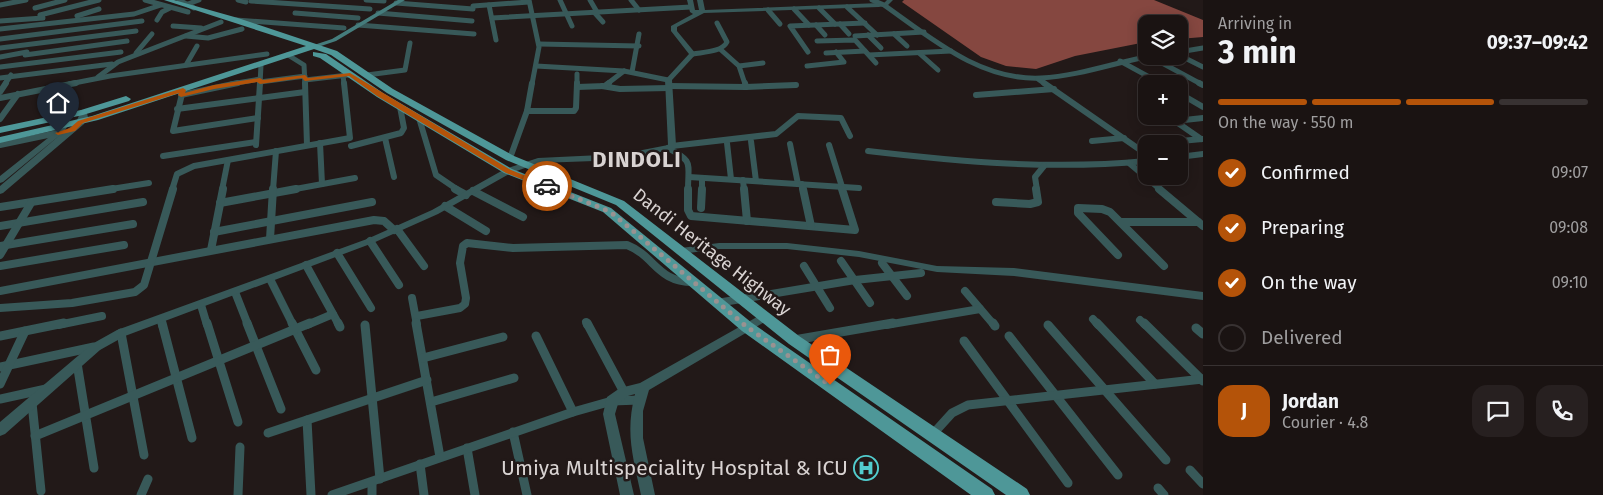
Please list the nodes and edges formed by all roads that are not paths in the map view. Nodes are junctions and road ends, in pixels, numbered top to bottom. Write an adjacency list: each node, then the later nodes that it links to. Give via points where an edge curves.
1 (26, 0): 23 (street); 30 (street)
2 (65, 0): 30 (street)
3 (99, 0): 22 (street)
4 (145, 0): 21 (street)
5 (154, 0): 24 (main road)
6 (238, 0): 19 (street)
7 (322, 0): 25 (street)
8 (366, 0): 17 (street)
9 (486, 0): 26 (street)
10 (560, 0): 40 (street)
11 (590, 0): 37 (street)
12 (630, 0): 35 (street)
13 (700, 0): 33 (street)
14 (872, 0): 28 (street); 33 (street)
15 (890, 0): 28 (street)
16 (272, 1): 19 (street); 25 (street)
17 (385, 1): 32 (main road)
18 (529, 1): 27 (street); 44 (street)
19 (249, 2)
20 (399, 2): 26 (street); 38 (main road)
21 (164, 3): 24 (main road); 57 (street, via 134,14)
22 (88, 4): 42 (street); 43 (street, via 101,10)
23 (0, 5)
24 (184, 5): 47 (street, via 162,12); 48 (main road, Dandi Heritage Highway); 52 (main road)
25 (315, 5): 32 (street)
26 (473, 5): 27 (street)
27 (489, 5): 45 (street)
28 (884, 5): 29 (street); 71 (street)
29 (847, 7): 31 (street); 56 (street)
30 (35, 8): 42 (street)
31 (819, 8): 34 (street); 60 (street)
32 (370, 9): 53 (main road)
33 (695, 9): 35 (street); 36 (street); 110 (street, via 674,26 674,31)
34 (794, 9): 36 (street); 61 (street)
35 (639, 10): 37 (street)
36 (768, 10): 59 (street)
37 (596, 12): 40 (street); 54 (street)
38 (378, 13): 51 (street); 53 (main road)
39 (294, 14): 53 (street)
40 (565, 14): 44 (street); 64 (street)
41 (0, 15): 49 (street)
42 (40, 15): 46 (street, via 43,18)
43 (77, 16)
44 (532, 16): 45 (street); 90 (street)
45 (492, 18): 85 (street)
46 (29, 19): 49 (street); 65 (street)
47 (157, 20)
48 (235, 20): 58 (street); 72 (main road, Dandi Heritage Highway)
49 (1, 21)
50 (142, 21): 73 (street)
51 (472, 21)
52 (221, 22): 66 (street); 69 (main road)
53 (358, 22): 67 (main road); 75 (street); 93 (main road, via 334,40)
54 (603, 22)
55 (717, 23): 98 (street, via 727,44)
56 (865, 23): 60 (street); 78 (street)
57 (46, 24): 65 (street); 73 (street)
58 (294, 24): 67 (street); 72 (street)
59 (780, 24)
60 (838, 24): 62 (street); 77 (street)
61 (808, 25): 62 (street); 102 (street, via 789,26)
62 (816, 25): 80 (street)
63 (173, 26): 66 (street)
64 (572, 26)
65 (22, 27): 68 (street)
66 (206, 28): 82 (street)
67 (344, 28): 93 (main road)
68 (0, 29)
69 (242, 29): 82 (street, via 208,38); 92 (main road)
70 (136, 31): 89 (street)
71 (924, 32): 79 (street); 105 (street)
72 (276, 33): 93 (main road, Dandi Heritage Highway)
73 (39, 34): 84 (street); 89 (street)
74 (152, 34): 112 (street)
75 (474, 34)
76 (639, 34): 94 (street)
77 (849, 34)
78 (877, 34): 79 (street); 81 (street)
79 (894, 34): 95 (street)
80 (825, 35)
81 (868, 35): 83 (street); 97 (street)
82 (186, 36): 112 (street)
83 (855, 36)
84 (0, 39)
85 (496, 40)
86 (127, 41): 108 (street)
87 (817, 41): 106 (street, via 853,40)
88 (410, 43): 134 (street, via 405,70)
89 (33, 44): 96 (street); 108 (street)
90 (539, 44): 94 (street); 124 (street)
91 (197, 46): 121 (street)
92 (294, 46): 93 (main road); 109 (main road)
93 (308, 46): 111 (main road); 133 (main road, Dandi Heritage Highway); 134 (main road, Dandi Heritage Highway, via 334,53)
94 (639, 46): 131 (street)
95 (907, 46)
96 (0, 48)
97 (881, 48)
98 (720, 49): 110 (street); 125 (street)
99 (1201, 49): 100 (street)
100 (1188, 51)
101 (121, 52): 120 (street)
102 (808, 52)
103 (826, 52): 104 (street)
104 (836, 52): 106 (street); 126 (street, via 844,62)
105 (952, 52): 107 (street); 140 (street, via 984,68)
106 (867, 53): 107 (street); 118 (street)
107 (919, 53): 129 (street)
108 (26, 54): 113 (street); 120 (street)
109 (268, 54): 121 (street); 163 (main road)
110 (693, 54): 142 (street)
111 (288, 55): 122 (main road); 139 (street, via 302,62)
112 (134, 56): 119 (street)
113 (0, 57)
114 (1138, 58): 116 (street)
115 (1188, 58): 127 (street)
116 (1120, 60): 135 (street); 140 (street)
117 (763, 63): 125 (street)
118 (876, 63)
119 (115, 64): 136 (street); 138 (street)
120 (18, 65): 128 (street); 136 (street)
121 (186, 65): 138 (street)
122 (261, 65): 141 (street); 151 (main road)
123 (1166, 65): 144 (street)
124 (536, 66): 130 (street); 162 (street)
125 (739, 66): 147 (street)
126 (807, 66)
127 (1203, 67)
128 (0, 68)
129 (938, 70)
130 (624, 71): 131 (street); 145 (street)
131 (632, 72): 142 (street)
132 (577, 74): 146 (street)
133 (346, 75): 139 (street); 159 (main road, Dandi Heritage Highway); 181 (street, via 351,137)
134 (367, 75): 198 (main road, Dandi Heritage Highway)
135 (1146, 75)
136 (10, 77): 137 (street); 149 (street)
137 (0, 78)
138 (96, 78): 152 (street)
139 (305, 78): 141 (street); 150 (street)
140 (1038, 79): 148 (street)
141 (260, 81): 151 (street); 155 (street)
142 (668, 85): 145 (street); 147 (street); 190 (street)
143 (796, 85): 147 (street)
144 (1203, 85)
145 (602, 86): 146 (street)
146 (577, 87): 162 (street, via 574,111)
147 (746, 87)
148 (1054, 89): 153 (street); 174 (street)
149 (1, 90)
150 (305, 92): 155 (street); 185 (street)
151 (182, 93): 161 (street); 168 (main road)
152 (18, 94): 154 (street); 167 (street)
153 (976, 95)
154 (0, 98)
155 (259, 98): 161 (street); 164 (street)
156 (1188, 98): 158 (street)
157 (1203, 99): 158 (street)
158 (1191, 100): 160 (street)
159 (400, 107): 165 (main road, Dandi Heritage Highway); 173 (street, via 403,131)
160 (1203, 107)
161 (177, 109): 164 (street, via 172,129 175,131)
162 (527, 111): 198 (street)
163 (83, 112): 168 (street); 169 (main road)
164 (258, 118): 180 (street)
165 (419, 118): 204 (main road, Dandi Heritage Highway); 219 (street, via 436,175)
166 (1203, 118): 175 (street, via 1175,121)
167 (0, 119)
168 (80, 122): 169 (main road)
169 (68, 124): 170 (main road); 171 (street); 176 (main road); 218 (street)
170 (0, 130)
171 (58, 133): 184 (street); 210 (street)
172 (850, 136): 190 (street, via 841,118 798,116 776,134)
173 (385, 138): 188 (street); 205 (street)
174 (1124, 138): 179 (street); 186 (street)
175 (1202, 139): 177 (street)
176 (0, 140)
177 (1188, 140)
178 (751, 141): 212 (street)
179 (1092, 141)
180 (256, 142): 195 (street); 196 (street)
181 (320, 143): 185 (street); 214 (street)
182 (727, 143): 209 (street)
183 (790, 144): 215 (street)
184 (0, 145)
185 (307, 145): 192 (street)
186 (1134, 145): 187 (street); 191 (street)
187 (1138, 145)
188 (351, 146)
189 (829, 146): 216 (street)
190 (670, 147): 202 (street, via 622,157 538,161); 206 (street, via 687,159)
191 (1138, 148)
192 (276, 151): 195 (street); 220 (street)
193 (868, 151): 203 (street, via 977,163)
194 (1203, 154): 197 (street)
195 (255, 155): 199 (street)
196 (163, 156)
197 (1188, 156)
198 (510, 158): 202 (main road, Dandi Heritage Highway)
199 (228, 160): 225 (street); 251 (street, via 194,166 177,174)
200 (1138, 162): 201 (street)
201 (1128, 163): 203 (street); 235 (street)
202 (525, 165): 204 (street); 246 (main road, Dandi Heritage Highway, via 611,198)
203 (1044, 166): 223 (street, via 1035,177 1038,202)
204 (508, 171): 219 (street); 262 (main road, Dandi Heritage Highway, via 613,214)
205 (394, 177)
206 (689, 177): 208 (street); 231 (street, via 688,210 692,216)
207 (355, 178): 214 (street)
208 (702, 178): 209 (street); 228 (street)
209 (731, 179): 211 (street)
210 (0, 180)
211 (743, 180): 212 (street); 231 (street)
212 (756, 181): 215 (street)
213 (149, 184): 224 (street)
214 (322, 184): 220 (street)
215 (800, 184): 216 (street); 237 (street)
216 (841, 186): 217 (street); 237 (street, via 854,230)
217 (859, 188)
218 (0, 191)
219 (469, 193): 226 (street); 229 (street)
220 (273, 194): 225 (street); 230 (street)
221 (143, 202): 233 (street)
222 (372, 202): 230 (street)
223 (996, 202)
224 (31, 203): 227 (street); 233 (street)
225 (220, 203): 240 (street)
226 (445, 206): 238 (street); 239 (street)
227 (0, 207)
228 (701, 208)
229 (523, 218)
230 (271, 221): 240 (street); 241 (street)
231 (748, 221): 237 (street)
232 (1121, 222): 235 (street); 249 (street, via 1106,210 1077,210); 257 (street)
233 (19, 223): 236 (street); 244 (street)
234 (133, 224): 244 (street)
235 (1201, 224)
236 (0, 226)
237 (811, 226)
238 (396, 230): 241 (street, via 379,219); 242 (street); 255 (street)
239 (486, 231)
240 (214, 232): 245 (street)
241 (270, 239): 245 (street)
242 (370, 241): 247 (street); 263 (street)
243 (124, 245): 253 (street)
244 (3, 246): 248 (street)
245 (210, 250): 251 (street)
246 (680, 252): 269 (street, via 709,246 787,246 859,254 937,269 1014,272); 271 (main road, Dandi Heritage Highway)
247 (337, 253): 254 (street); 276 (street)
248 (0, 255)
249 (1118, 255)
250 (841, 261): 261 (street)
251 (150, 262): 265 (street); 275 (street, via 144,286 135,292 72,303)
252 (882, 263): 259 (street)
253 (0, 266)
254 (306, 266): 260 (street); 279 (street)
255 (424, 266)
256 (804, 266): 264 (street)
257 (1164, 266)
258 (921, 273): 259 (street)
259 (891, 276): 261 (street); 268 (street)
260 (270, 279): 266 (street); 292 (street)
261 (855, 280): 264 (street); 273 (street)
262 (694, 282): 272 (main road, Dandi Heritage Highway); 281 (street, via 667,277 630,246 513,248 467,243 463,246 460,263 465,304 460,308)
263 (399, 285)
264 (817, 286): 271 (street); 277 (street)
265 (0, 291)
266 (235, 292): 274 (street); 301 (street)
267 (965, 292): 278 (street)
268 (907, 296)
269 (1203, 296)
270 (412, 298): 281 (street)
271 (739, 298): 272 (street); 282 (main road, Dandi Heritage Highway)
272 (717, 303): 291 (main road, Dandi Heritage Highway)
273 (870, 303)
274 (201, 305): 283 (street); 304 (street)
275 (0, 308)
276 (371, 308)
277 (830, 308)
278 (980, 309): 289 (street); 299 (street)
279 (333, 314): 290 (street); 292 (street)
280 (102, 316): 293 (street)
281 (416, 316): 303 (street)
282 (764, 317): 291 (street); 299 (main road, Dandi Heritage Highway)
283 (161, 319): 294 (street); 308 (street)
284 (1093, 319): 313 (street)
285 (1140, 320): 311 (street)
286 (586, 322): 316 (street)
287 (365, 325): 320 (street)
288 (1048, 325): 315 (street)
289 (995, 326)
290 (340, 327)
291 (747, 327): 317 (street); 361 (main road, Dandi Heritage Highway)
292 (296, 329): 301 (street); 307 (street)
293 (25, 331): 295 (street); 306 (street)
294 (121, 333): 302 (street); 319 (street)
295 (0, 336)
296 (536, 336): 327 (street)
297 (1009, 336): 318 (street)
298 (503, 337): 303 (street)
299 (794, 340): 334 (main road, Dandi Heritage Highway)
300 (964, 341): 323 (street)
301 (256, 346): 304 (street); 326 (street)
302 (96, 347): 305 (street); 306 (street)
303 (423, 358): 310 (street)
304 (219, 361): 308 (street); 330 (street)
305 (77, 363): 314 (street); 328 (street)
306 (4, 366): 312 (street)
307 (316, 370)
308 (176, 378): 319 (street); 336 (street)
309 (514, 378): 324 (street)
310 (427, 380): 320 (street); 324 (street)
311 (1202, 380): 313 (street)
312 (0, 384)
313 (1155, 384): 315 (street)
314 (48, 388): 321 (street); 325 (street)
315 (1106, 390): 318 (street); 341 (street)
316 (624, 392): 317 (street); 322 (street)
317 (642, 394): 322 (street); 360 (street, via 636,417 636,438)
318 (1056, 395): 323 (street); 345 (street)
319 (133, 396): 328 (street); 339 (street)
320 (372, 398): 329 (street); 347 (street)
321 (0, 399)
322 (612, 401): 327 (street); 359 (street, via 609,414)
323 (1007, 401): 334 (street, via 960,407); 348 (street)
324 (430, 402): 340 (street)
325 (32, 403): 331 (street); 335 (street)
326 (281, 409)
327 (572, 412): 332 (street)
328 (85, 416): 335 (street); 343 (street)
329 (307, 420): 333 (street); 353 (street)
330 (238, 422)
331 (0, 430)
332 (513, 432): 338 (street); 358 (street)
333 (268, 433)
334 (932, 434): 362 (main road, Dandi Heritage Highway)
335 (35, 436): 350 (street)
336 (192, 438)
337 (240, 447): 352 (street)
338 (466, 448): 340 (street); 357 (street)
339 (144, 455)
340 (440, 457): 342 (street)
341 (1166, 460)
342 (420, 464): 347 (street); 356 (street)
343 (94, 468)
344 (1190, 470): 349 (street)
345 (1118, 474)
346 (148, 479): 351 (street)
347 (376, 481): 354 (street); 355 (street)
348 (1068, 483)
349 (1203, 484)
350 (41, 491)
351 (141, 495)
352 (238, 495)
353 (311, 495)
354 (332, 495)
355 (372, 495)
356 (424, 495)
357 (475, 495)
358 (527, 495)
359 (627, 495)
360 (648, 495)
361 (986, 495)
362 (1021, 495)

